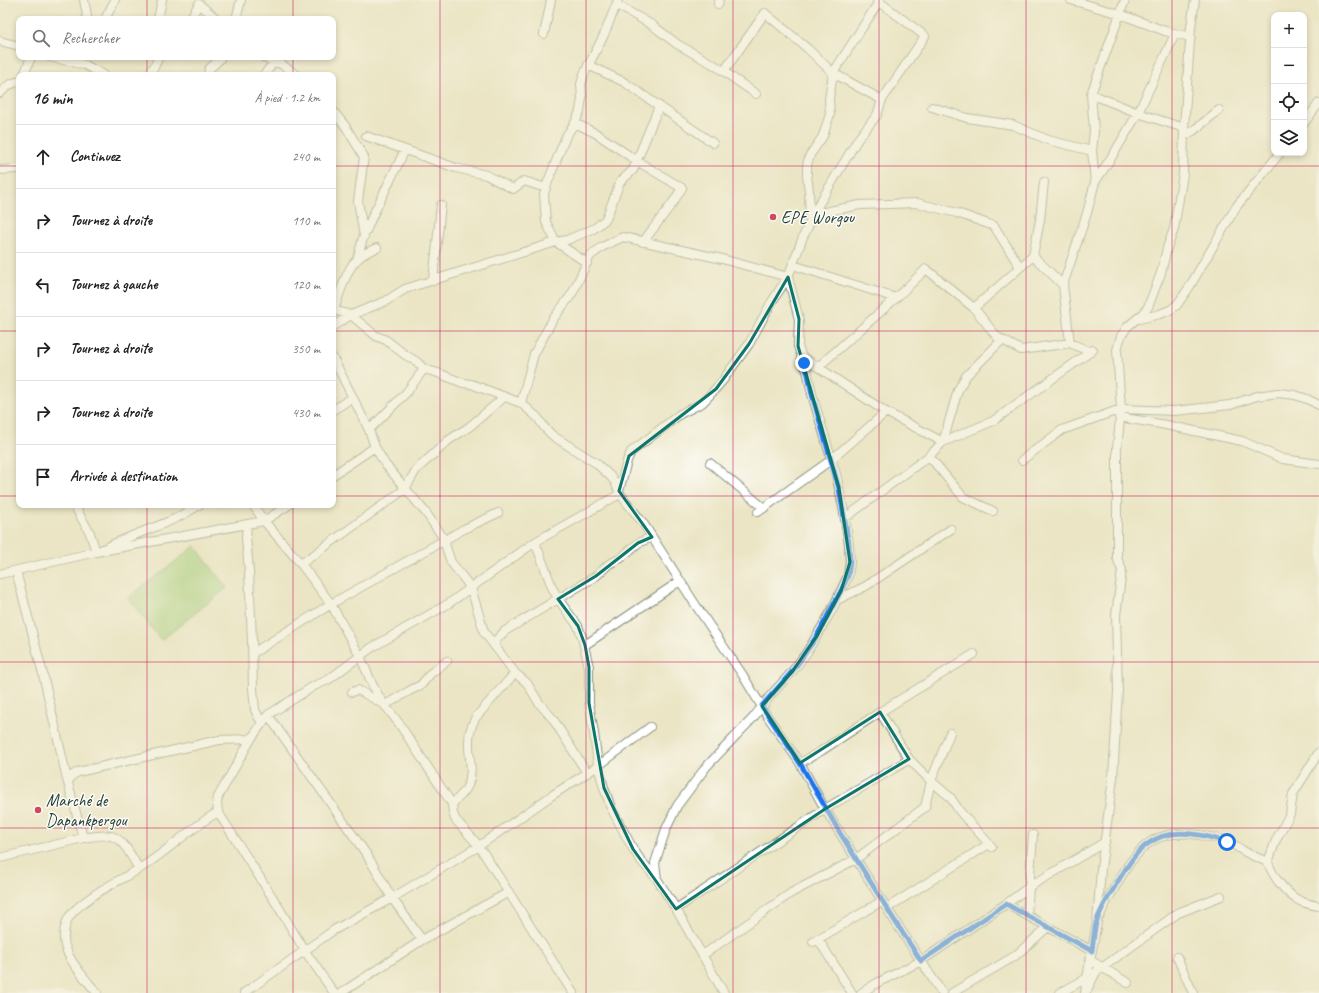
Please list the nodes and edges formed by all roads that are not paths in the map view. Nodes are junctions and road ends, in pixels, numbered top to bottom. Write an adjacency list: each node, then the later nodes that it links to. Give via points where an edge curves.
1 (84, 0): 12 (street)
2 (115, 0): 13 (street)
3 (162, 0): 14 (street)
4 (241, 0): 17 (street)
5 (551, 0): 18 (street)
6 (1071, 0): 11 (street)
7 (1126, 0): 11 (street)
8 (1195, 0): 20 (street)
9 (879, 1): 37 (street); 42 (street, via 925,36)
10 (618, 2): 29 (street); 30 (street, via 677,44)
11 (1120, 14): 19 (street); 41 (street)
12 (87, 16)
13 (107, 16)
14 (159, 16)
15 (192, 16): 16 (street, via 199,4)
16 (213, 16)
17 (237, 16)
18 (544, 34)
19 (1175, 34): 20 (street); 47 (street)
20 (1190, 37): 51 (street)
21 (0, 41): 22 (street)
22 (16, 45)
23 (30, 60): 31 (street)
24 (158, 60): 33 (street)
25 (219, 60): 34 (street)
26 (270, 60): 28 (street)
27 (86, 61): 32 (street)
28 (274, 62): 35 (street); 36 (street)
29 (588, 65): 44 (street, via 624,82); 50 (street, via 581,84 580,111)
30 (724, 71): 37 (street, via 765,13); 40 (street)
31 (25, 72)
32 (100, 72)
33 (150, 72)
34 (208, 72)
35 (266, 72)
36 (293, 72)
37 (833, 73): 42 (street); 65 (street, via 830,114 807,165)
38 (16, 82): 39 (street)
39 (0, 92)
40 (756, 94)
41 (1091, 94): 47 (street); 55 (street, via 1094,131)
42 (882, 100): 64 (street, via 877,115 858,139)
43 (1319, 103): 49 (street)
44 (659, 106): 53 (street); 57 (street)
45 (932, 107): 55 (street, via 967,118 1013,126 1048,140)
46 (1219, 110): 51 (street, via 1193,131)
47 (1138, 113): 51 (street); 61 (street)
48 (336, 115): 66 (street, via 364,157 358,201)
49 (1306, 120)
50 (575, 123): 57 (street, via 597,134); 62 (street, via 566,136)
51 (1184, 132): 83 (street, via 1183,174 1174,229 1152,298)
52 (366, 136): 54 (street)
53 (713, 143)
54 (405, 150): 62 (street, via 456,168 486,175 513,189 524,181); 66 (street)
55 (1092, 151): 61 (street)
56 (1278, 156): 83 (street, via 1236,207 1177,305 1160,314)
57 (637, 161): 67 (street, via 633,170 620,182 606,219 595,228); 68 (street, via 682,188)
58 (16, 169): 59 (street)
59 (0, 170)
60 (1044, 182): 70 (street)
61 (1095, 182): 77 (street)
62 (546, 188): 67 (street, via 546,222)
63 (441, 205): 76 (street)
64 (814, 214): 65 (street); 74 (street, via 860,205 916,203 957,213 994,226)
65 (810, 223): 73 (street)
66 (364, 236): 71 (street)
67 (556, 242): 72 (street); 76 (street)
68 (643, 242): 72 (street, via 623,237 602,247 590,256); 75 (street, via 722,259)
69 (377, 248): 71 (street)
70 (1033, 256): 74 (street); 77 (street)
71 (357, 260): 79 (street, via 351,265)
72 (587, 263): 93 (street, via 572,294 553,319 534,354)
73 (792, 265): 75 (street); 78 (street)
74 (1020, 267): 80 (street)
75 (788, 277): 87 (street, via 799,319 798,346); 109 (street, via 748,344 716,389 702,403 680,414 631,452)
76 (433, 281): 82 (street, via 405,289 386,301)
77 (1063, 285): 86 (street)
78 (896, 298): 80 (street, via 926,269); 89 (street)
79 (336, 304)
80 (974, 308): 85 (street)
81 (336, 311): 82 (street)
82 (351, 315): 84 (street); 90 (street, via 376,336 417,362)
83 (1139, 319): 96 (street, via 1121,336 1118,344)
84 (336, 324)
85 (1002, 340): 86 (street, via 1021,350); 100 (street, via 966,376 958,390)
86 (1070, 343): 100 (street, via 1092,351 993,421)
87 (801, 356): 89 (street); 103 (street)
88 (336, 364): 92 (street)
89 (818, 367): 97 (street)
90 (424, 370): 91 (street); 99 (street)
91 (503, 397): 93 (street); 108 (street, via 416,470)
92 (352, 398): 95 (street); 99 (street)
93 (520, 403): 109 (street, via 538,418 553,436 604,470 615,482)
94 (1319, 405): 96 (street, via 1295,394 1278,393 1257,396 1230,405 1175,411)
95 (336, 408)
96 (1121, 408): 98 (street); 104 (street, via 1062,430)
97 (886, 412): 100 (street); 103 (street)
98 (1119, 417): 106 (street, via 1242,441 1283,459); 160 (street, via 1116,449 1117,558 1122,570 1116,615 1118,691 1113,778)
99 (369, 430): 101 (street)
100 (943, 442): 102 (street)
101 (375, 448): 107 (street); 108 (street)
102 (929, 456): 114 (street, via 962,497); 116 (street)
103 (831, 460): 105 (street, via 761,510); 116 (street)
104 (1022, 460)
105 (710, 463)
106 (1319, 464)
107 (336, 473)
108 (405, 489): 121 (street, via 426,513); 124 (street)
109 (620, 493): 120 (street); 122 (street)
110 (76, 508): 123 (street, via 90,532)
111 (195, 508): 123 (street, via 162,525)
112 (255, 508): 117 (street)
113 (284, 508): 117 (street)
114 (992, 511)
115 (498, 513): 121 (street)
116 (844, 518): 130 (street, via 850,562 848,576)
117 (264, 521): 118 (street); 124 (street)
118 (248, 524): 123 (street); 134 (street, via 246,538)
119 (951, 529): 130 (street, via 866,586)
120 (652, 537): 127 (street); 129 (street, via 638,543 596,576)
121 (444, 541): 128 (street, via 451,562); 131 (street)
122 (535, 542): 128 (street); 129 (street)
123 (96, 552): 125 (street)
124 (301, 564): 131 (street)
125 (16, 571): 126 (street); 154 (street)
126 (0, 574)
127 (680, 581): 132 (street); 141 (street)
128 (471, 588): 133 (street, via 484,632); 136 (street)
129 (558, 599): 132 (street, via 578,626); 133 (street, via 505,631 496,640)
130 (837, 600): 141 (street, via 807,652)
131 (331, 604): 134 (street); 136 (street)
132 (585, 645): 151 (street, via 589,667 589,703)
133 (496, 646): 138 (street)
134 (253, 653): 144 (street, via 252,689 255,710)
135 (974, 654): 142 (street)
136 (360, 656): 140 (street, via 373,686); 143 (street, via 328,680)
137 (447, 661): 140 (street, via 431,673 421,685)
138 (515, 673): 152 (street, via 527,684 539,704 553,719); 155 (street, via 472,724 469,741 471,776 461,796)
139 (352, 692): 140 (street, via 358,690)
140 (385, 705): 155 (street)
141 (762, 706): 150 (street); 166 (street, via 706,767 676,806 655,863)
142 (880, 712): 149 (street); 150 (street)
143 (268, 715): 144 (street); 170 (street, via 367,855)
144 (262, 724): 147 (street)
145 (650, 727): 151 (street)
146 (950, 734): 153 (street)
147 (251, 739): 154 (street, via 219,740 78,772 71,776); 157 (street, via 218,798)
148 (1319, 752): 164 (street, via 1293,794 1290,814)
149 (909, 759): 153 (street); 156 (street)
150 (800, 763): 156 (street)
151 (598, 766): 152 (street); 166 (street, via 611,808 622,830 642,862)
152 (587, 773): 161 (street)
153 (931, 781): 163 (street, via 924,807); 174 (street, via 950,797 991,846)
154 (68, 783): 159 (street)
155 (452, 804): 161 (street, via 455,819)
156 (825, 808): 163 (street); 175 (street)
157 (218, 812): 165 (street); 180 (street)
158 (1033, 835): 167 (street)
159 (83, 838): 162 (street); 165 (street, via 110,835 118,839)
160 (1105, 842): 167 (street); 177 (street)
161 (479, 846): 168 (street); 170 (street)
162 (0, 858)
163 (856, 859): 171 (street); 182 (street, via 791,893)
164 (1268, 862): 173 (street, via 1273,876 1289,893 1301,902); 177 (street, via 1227,842 1210,837 1174,833 1163,836 1141,848 1132,859 1106,900)
165 (139, 869): 189 (street, via 95,894 73,912 67,921 63,938 66,951)
166 (657, 879): 175 (street)
167 (1029, 887): 172 (street); 176 (street)
168 (509, 892): 179 (street); 193 (street)
169 (1221, 896): 186 (street, via 1178,913)
170 (392, 898): 179 (street); 180 (street, via 334,930)
171 (882, 901): 174 (street); 195 (street, via 816,941)
172 (1006, 904): 176 (street); 185 (street)
173 (1319, 906)
174 (887, 908): 185 (street)
175 (676, 909): 182 (street)
176 (1027, 915): 178 (street)
177 (1096, 922): 181 (street)
178 (1048, 927): 181 (street); 198 (street, via 1015,956)
179 (422, 940): 192 (street)
180 (305, 951): 190 (street); 191 (street)
181 (1092, 951): 184 (street)
182 (703, 956): 194 (street)
183 (1177, 957): 201 (street)
184 (1090, 960): 186 (street); 187 (street)
185 (921, 961): 196 (street); 197 (street)
186 (1102, 968): 188 (street); 200 (street, via 1096,972)
187 (1086, 978): 199 (street); 200 (street)
188 (1128, 982)
189 (97, 993)
190 (244, 993)
191 (334, 993)
192 (341, 993)
193 (573, 993)
194 (724, 993)
195 (852, 993)
196 (861, 993)
197 (942, 993)
198 (952, 993)
199 (1060, 993)
200 (1085, 993)
201 (1193, 993)

